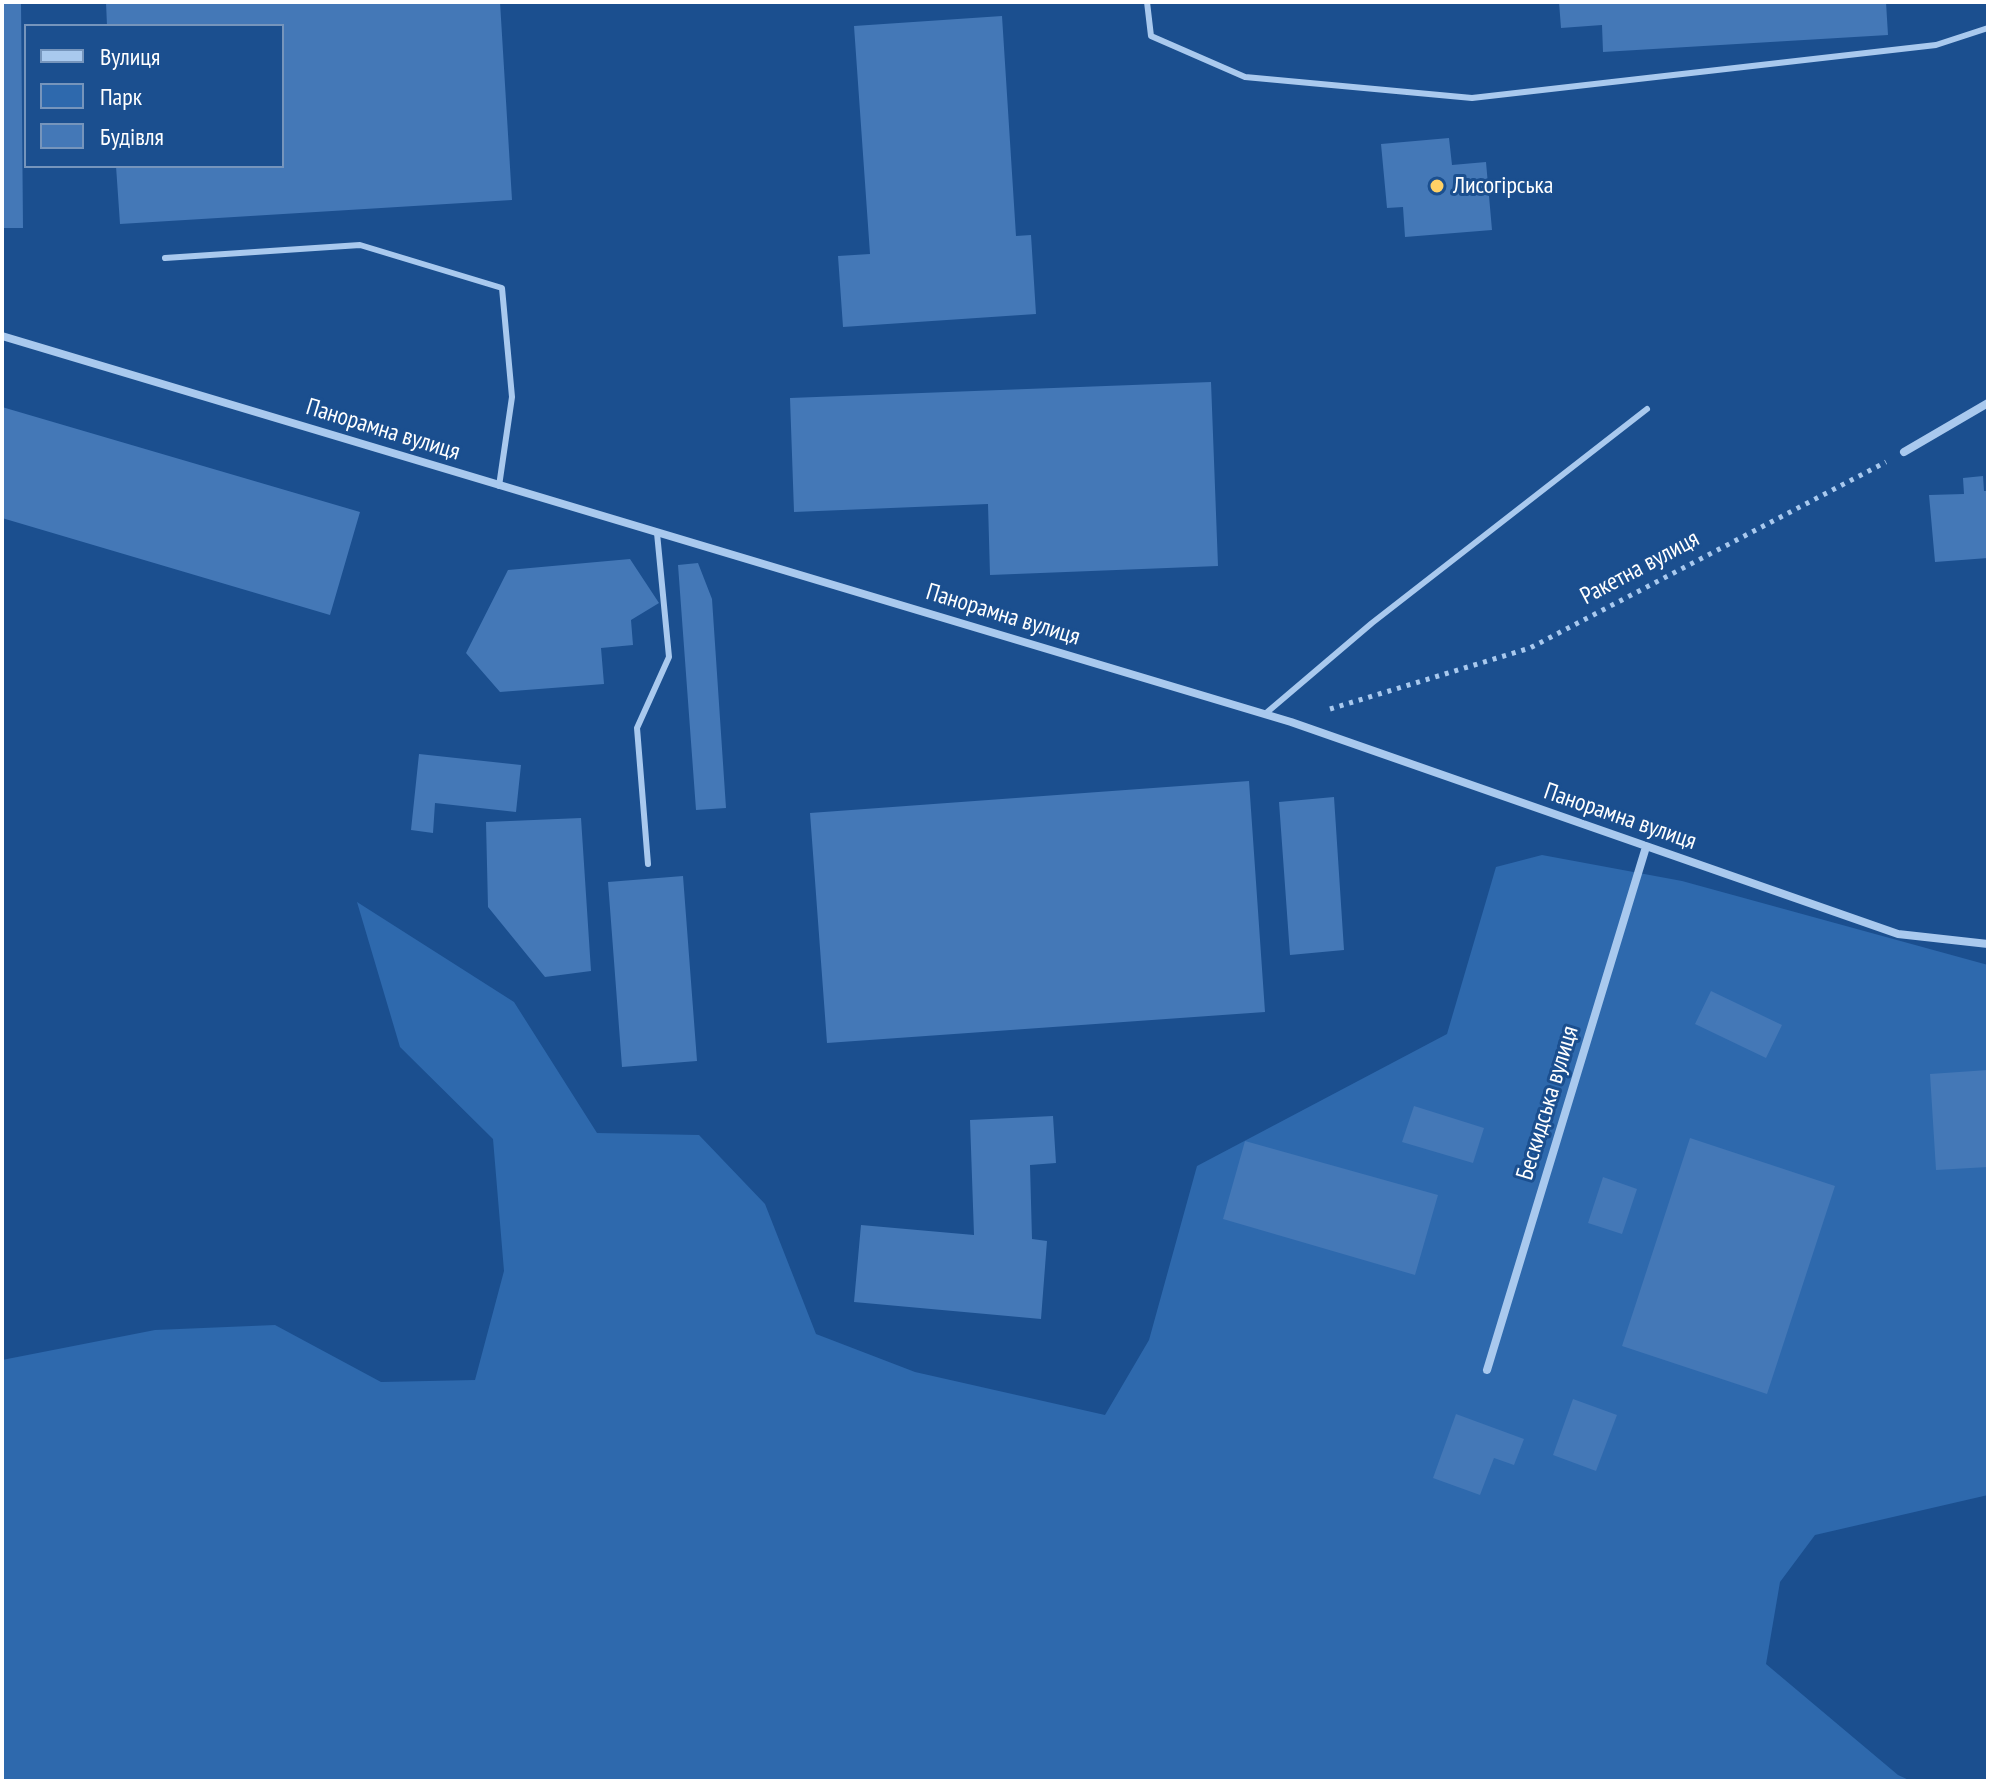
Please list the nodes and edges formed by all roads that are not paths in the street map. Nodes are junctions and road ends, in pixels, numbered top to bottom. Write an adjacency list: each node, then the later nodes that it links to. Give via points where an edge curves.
1 (1147, 2): 2 (lane, via 1151,36 1245,77 1472,98 1936,45)
2 (1988, 28)
3 (165, 258): 8 (lane, via 360,245 502,288 512,397)
4 (2, 336): 8 (street, Панорамна вулиця)
5 (1988, 403): 7 (street)
6 (1647, 409): 10 (lane, via 1372,623)
7 (1904, 452)
8 (499, 486): 9 (street, Панорамна вулиця)
9 (657, 533): 10 (street, Панорамна вулиця); 12 (lane, via 669,657 637,728)
10 (1265, 714): 11 (street, Панорамна вулиця)
11 (1646, 847): 13 (street, Панорамна вулиця, via 1898,934); 14 (street, Бескидська вулиця)
12 (648, 864)
13 (1988, 944)
14 (1487, 1370)

